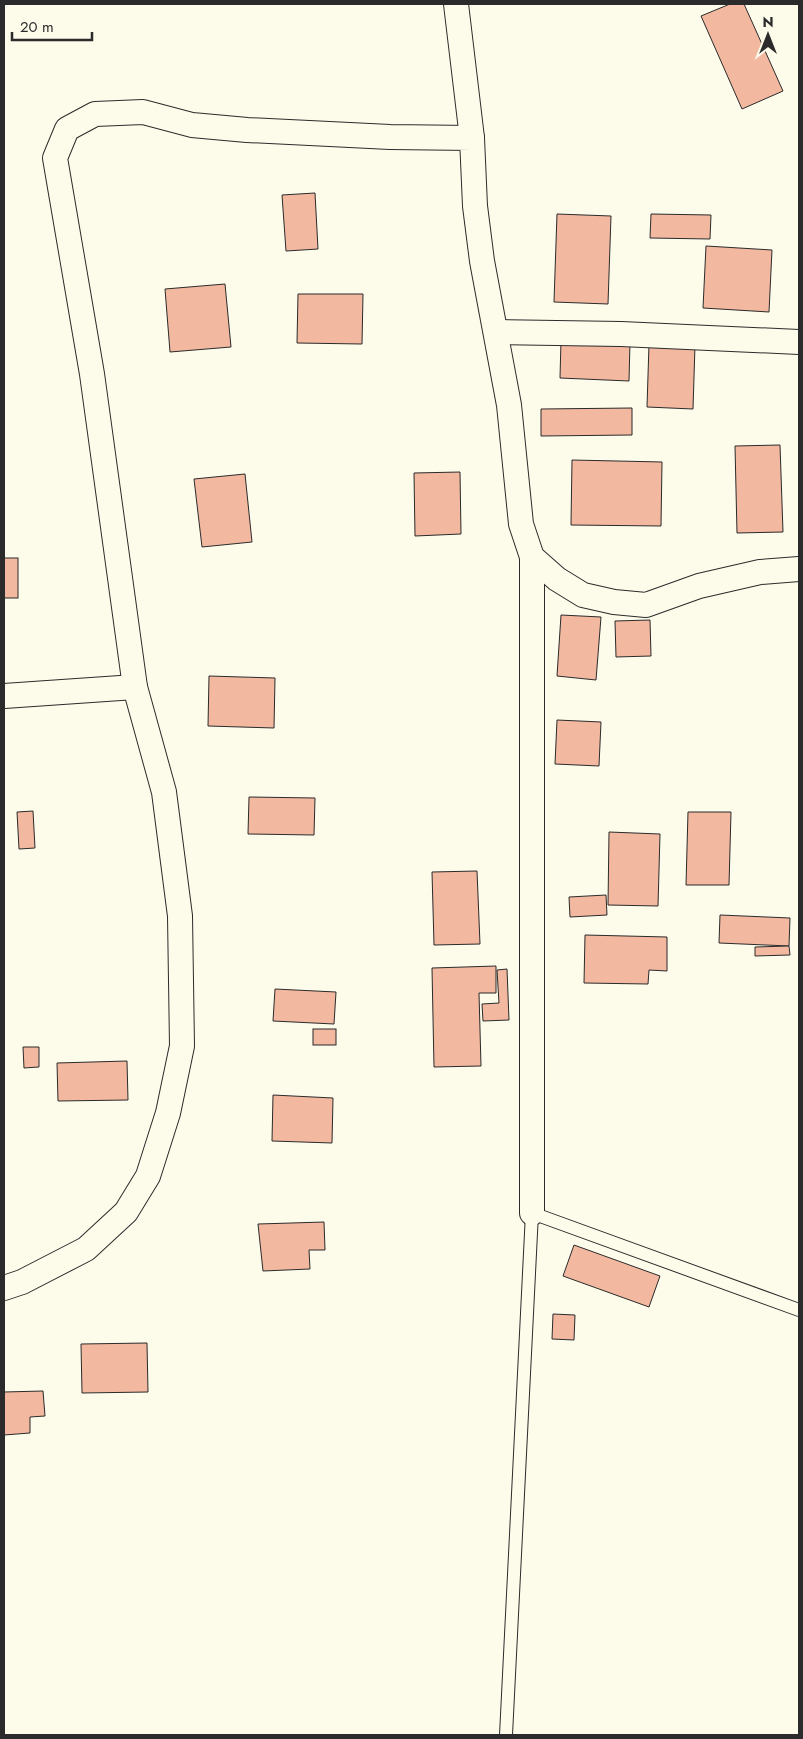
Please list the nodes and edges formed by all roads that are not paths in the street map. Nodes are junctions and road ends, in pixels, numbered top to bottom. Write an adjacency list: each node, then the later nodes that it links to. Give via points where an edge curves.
1 (456, 4): 2 (street)
2 (472, 138): 3 (street, via 475,206); 7 (street, via 247,130 192,124 143,112 95,114 67,128 55,158 92,374)
3 (496, 332): 4 (street); 5 (street, via 509,405 521,524)
4 (799, 342)
5 (532, 557): 6 (street, via 557,579 583,595 646,605 700,586 751,574); 9 (street)
6 (799, 569)
7 (136, 687): 8 (street); 10 (street, via 164,792 180,916 182,1046 170,1103 148,1176 126,1212 86,1248)
8 (4, 696)
9 (532, 1213): 11 (lane); 12 (lane)
10 (4, 1288)
11 (799, 1310)
12 (506, 1735)

